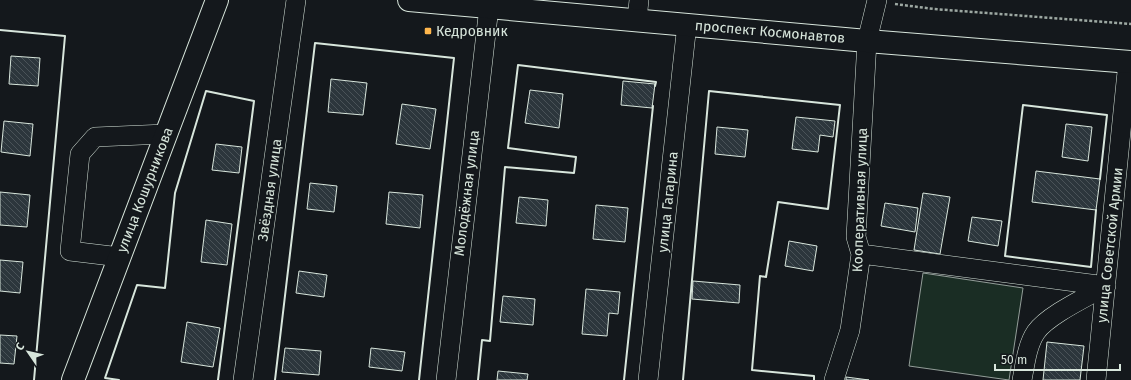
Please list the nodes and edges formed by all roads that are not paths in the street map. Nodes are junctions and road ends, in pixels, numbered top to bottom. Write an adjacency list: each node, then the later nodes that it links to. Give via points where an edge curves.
1 (217, 0): 10 (main road, улица Кошурникова)
2 (296, 0): 15 (street, Звёздная улица)
3 (409, 0): 5 (main road, проспект Космонавтов)
4 (877, 1): 8 (street, Кооперативная улица)
5 (489, 7): 6 (main road, проспект Космонавтов); 16 (street, Молодёжная улица)
6 (638, 10): 7 (main road, проспект Космонавтов)
7 (687, 24): 8 (main road, проспект Космонавтов); 17 (street, улица Гагарина)
8 (867, 41): 9 (main road, проспект Космонавтов); 11 (street, Кооперативная улица, via 856,237)
9 (1130, 62): 13 (street, улица Советской Армии)
10 (166, 134): 12 (main road, улица Кошурникова); 12 (street, via 95,137 80,154 70,251)
11 (861, 254): 13 (street); 18 (street, Кооперативная улица, via 850,330)
12 (120, 257): 14 (main road, улица Кошурникова)
13 (1106, 286): 19 (street, via 1047,320 1036,332 1027,353); 20 (street, улица Советской Армии)
14 (73, 380)
15 (243, 380)
16 (446, 380)
17 (648, 380)
18 (834, 380)
19 (1022, 380)
20 (1096, 380)

